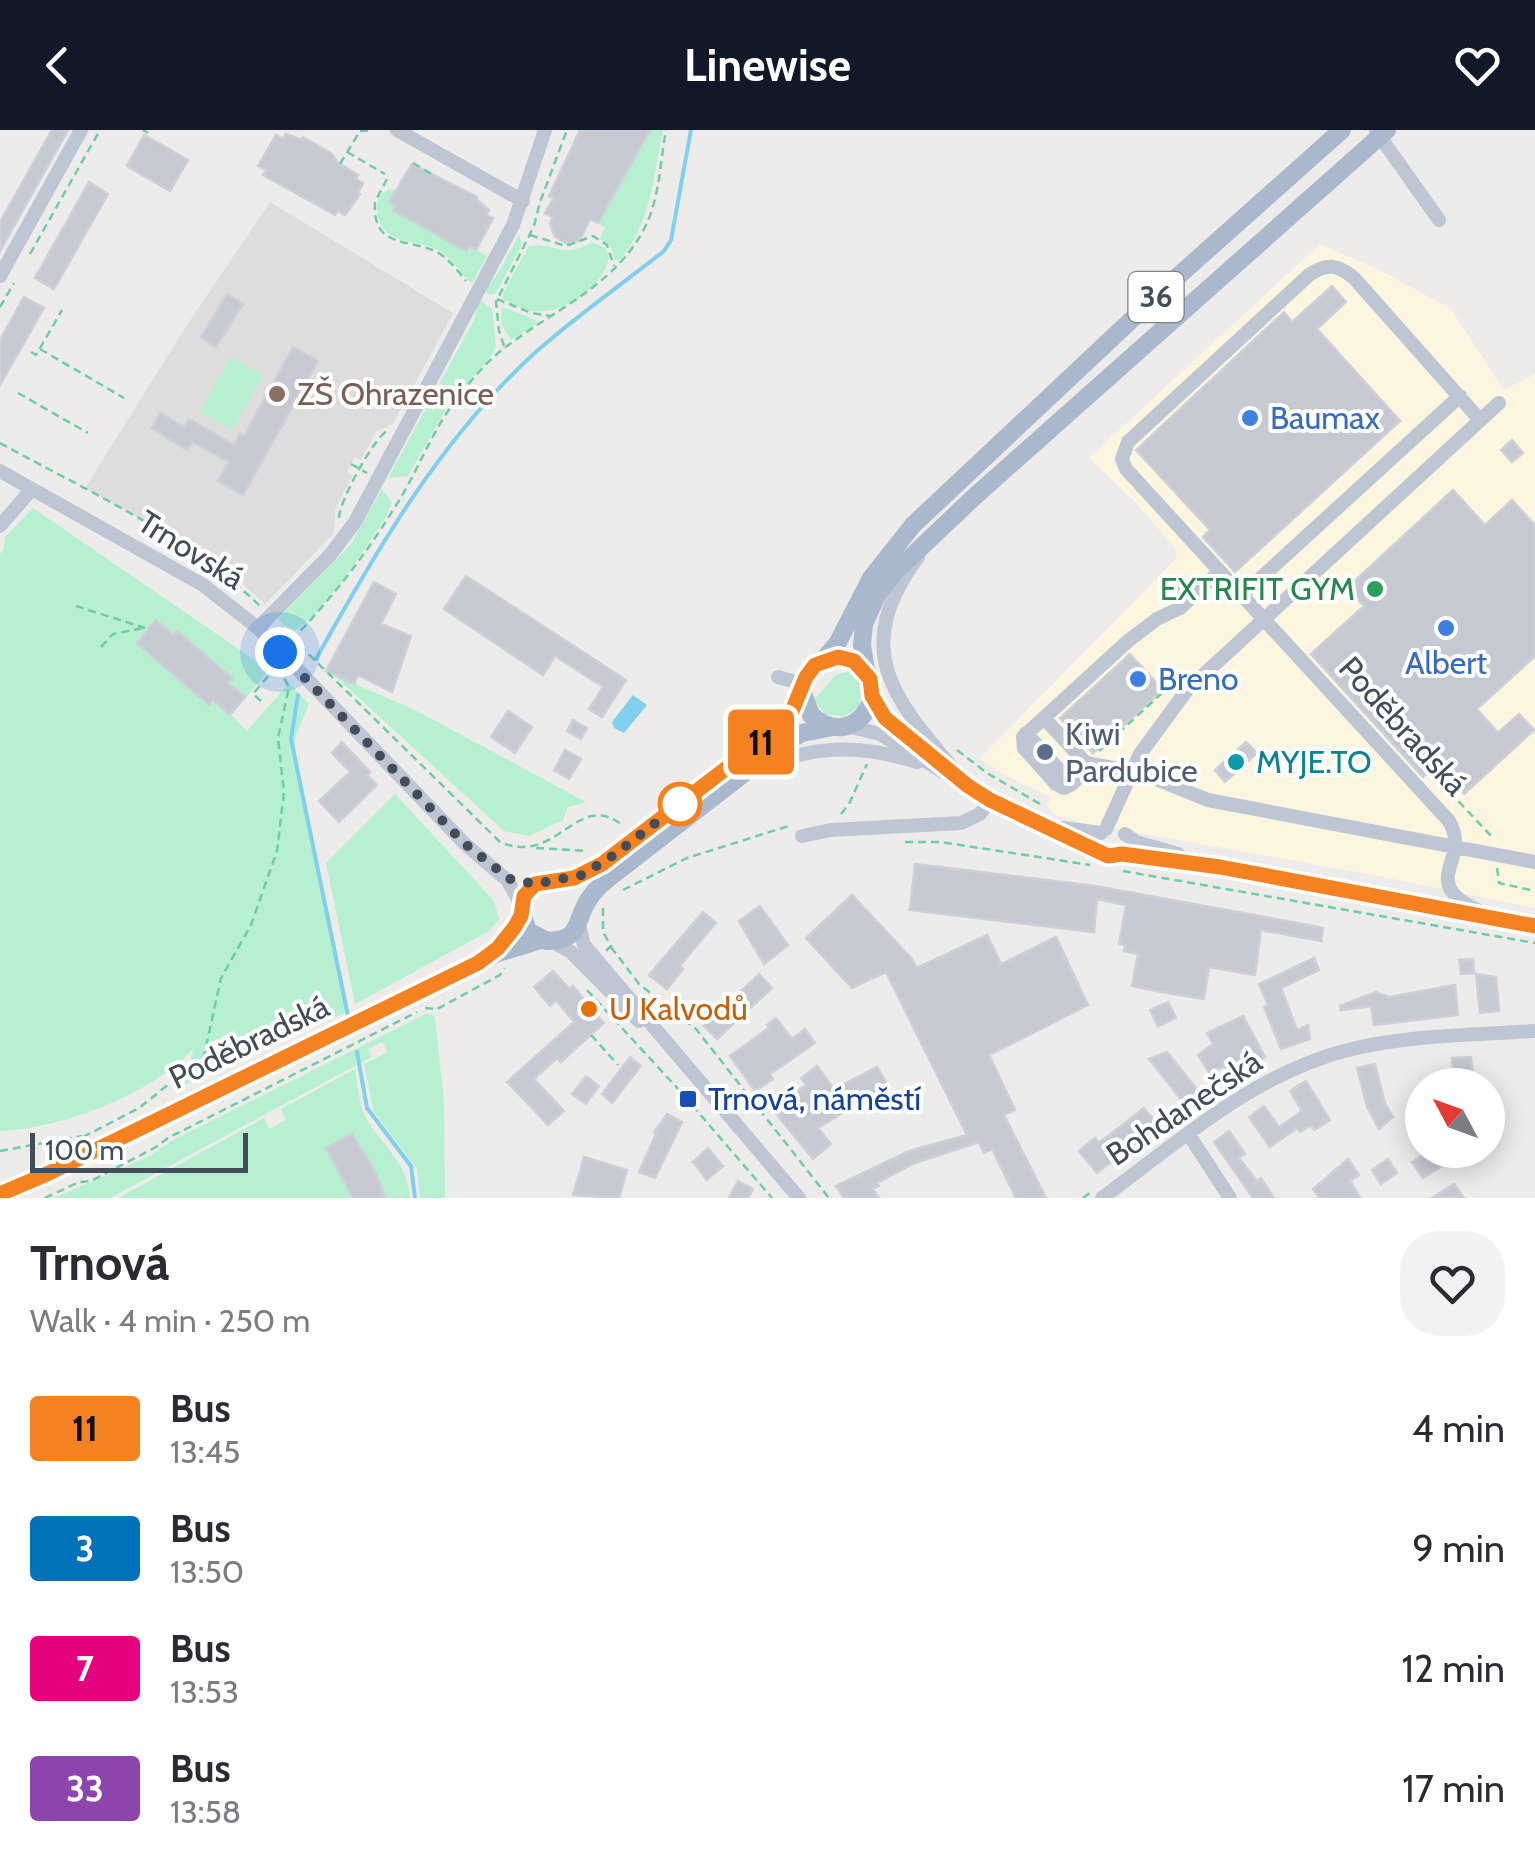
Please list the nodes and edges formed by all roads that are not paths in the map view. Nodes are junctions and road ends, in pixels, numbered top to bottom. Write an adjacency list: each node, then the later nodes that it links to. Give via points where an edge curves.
1 (82, 130): 8 (street)
2 (397, 130): 6 (street)
3 (545, 130): 6 (street)
4 (1342, 130): 20 (main road, 36, via 912,525)
5 (1381, 132): 7 (street); 15 (main road, 36)
6 (523, 201): 19 (street, via 356,522)
7 (1439, 220)
8 (0, 276)
9 (1460, 396): 11 (street); 16 (street, Poděbradská, via 1348,272 1316,270 1124,448 1126,469); 17 (street)
10 (1499, 403): 11 (street)
11 (1480, 420): 18 (street)
12 (0, 471): 13 (street, Trnovská)
13 (32, 489): 14 (street); 19 (street, Trnovská, via 204,585)
14 (0, 526)
15 (934, 535): 21 (main road, 36, via 872,604 862,634); 29 (street, via 897,592 885,660 904,711)
16 (1220, 571): 17 (street, Poděbradská); 25 (street, via 1180,608 1134,636)
17 (1242, 595): 18 (street, Poděbradská)
18 (1264, 619): 28 (street, via 1187,690); 36 (street, Poděbradská, via 1449,821)
19 (258, 628): 40 (street, Trnovská)
20 (822, 661): 21 (main road, via 846,658); 23 (main road, 36)
21 (866, 672): 24 (main road, 36)
22 (778, 678): 23 (street)
23 (803, 688): 26 (main road, via 810,715); 42 (main road, 36, via 772,733 602,864)
24 (872, 696): 26 (main road, via 862,718); 29 (street, via 885,718)
25 (1044, 718): 27 (street); 27 (street, via 1026,733 1066,785)
26 (840, 727): 29 (street, via 880,734); 30 (main road, via 792,738)
27 (1089, 764): 28 (street)
28 (1132, 771): 33 (street); 34 (street); 36 (street, via 1222,804)
29 (968, 786): 30 (street, via 894,755 834,747 764,766); 31 (street)
30 (723, 790): 45 (main road, via 609,878)
31 (990, 800): 32 (street); 35 (street, via 962,824)
32 (1036, 823): 33 (street); 37 (street)
33 (1104, 831): 34 (street); 37 (street)
34 (1125, 833): 38 (street); 41 (street, Poděbradská, via 1146,845)
35 (802, 836)
36 (1453, 847): 39 (street); 46 (street, Poděbradská, via 1451,891 1467,906)
37 (1100, 850): 38 (street)
38 (1122, 854): 41 (street, Poděbradská)
39 (1535, 862)
40 (500, 874): 43 (street, Trnovská); 44 (street, Trnovská)
41 (1256, 874): 46 (street, Poděbradská)
42 (558, 880): 43 (main road, 36); 45 (main road, via 578,894)
43 (535, 884): 44 (main road)
44 (521, 910): 48 (main road, via 528,931); 49 (main road, Poděbradská, via 506,939)
45 (581, 917): 48 (main road, via 568,937); 51 (street, via 580,939)
46 (1502, 920): 47 (street, Poděbradská)
47 (1535, 926)
48 (547, 941): 49 (main road, Poděbradská); 51 (street, via 571,952)
49 (478, 963): 53 (main road, Poděbradská)
50 (1535, 1031): 52 (street, Bohdanečská, via 1346,1050 1266,1082)
51 (676, 1056): 56 (street)
52 (1189, 1134): 57 (street, Bohdanečská); 58 (street)
53 (47, 1174): 54 (main road, Poděbradská); 55 (main road, Poděbradská)
54 (0, 1194)
55 (11, 1198)
56 (799, 1198)
57 (1102, 1198)
58 (1230, 1198)

